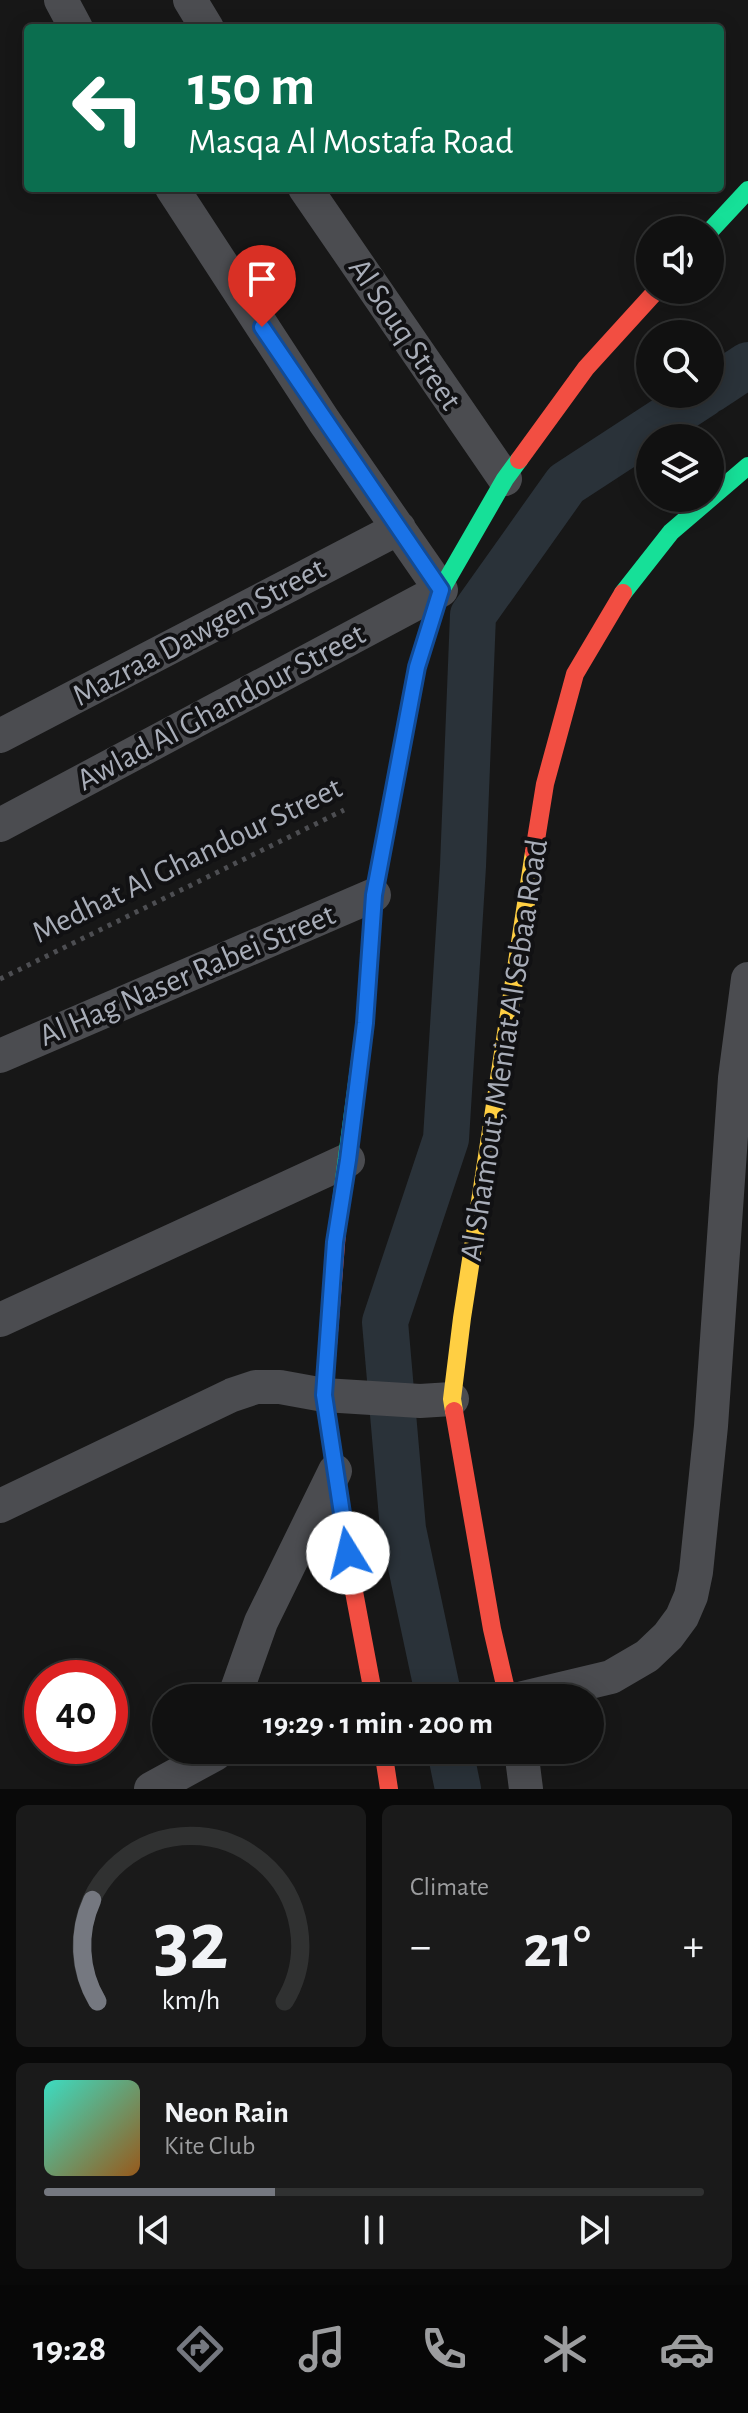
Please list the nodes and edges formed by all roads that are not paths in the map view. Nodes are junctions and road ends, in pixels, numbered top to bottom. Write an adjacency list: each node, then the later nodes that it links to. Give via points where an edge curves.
1 (61, 0): 3 (street)
2 (190, 0): 4 (street)
3 (74, 24)
4 (205, 24)
5 (748, 190): 8 (street)
6 (175, 192): 12 (street)
7 (308, 192): 11 (street, Al Souq Street)
8 (724, 216)
9 (644, 304): 11 (street, via 586,368)
10 (748, 466): 22 (street, Al Shamout, Meniat Al Sebaa Road, via 671,532 616,601 575,674 545,784 462,1318)
11 (505, 479): 13 (street)
12 (399, 528): 13 (street); 14 (street, Mazraa Dawgen Street)
13 (441, 590): 15 (street, Awlad Al Ghandour Street); 16 (street, via 417,667)
14 (0, 736)
15 (0, 825)
16 (374, 895): 18 (street, Al Hag Naser Rabei Street); 19 (street)
17 (748, 979): 28 (street, via 735,1078 711,1426 691,1596 682,1617 647,1656 611,1677)
18 (0, 1056)
19 (348, 1160): 20 (street); 21 (street, via 335,1242)
20 (0, 1320)
21 (324, 1395): 22 (street); 23 (street); 24 (street, via 280,1387 244,1391)
22 (436, 1400): 27 (street, Al Shamout, Meniat Al Sebaa Road)
23 (335, 1471): 25 (street, via 261,1622); 26 (street)
24 (0, 1506)
25 (239, 1684)
26 (371, 1684)
27 (505, 1684)
28 (582, 1684)
29 (195, 1764): 33 (street)
30 (211, 1764): 34 (street)
31 (385, 1764): 35 (street)
32 (523, 1764): 36 (street)
33 (151, 1789)
34 (200, 1789)
35 (389, 1789)
36 (526, 1789)

